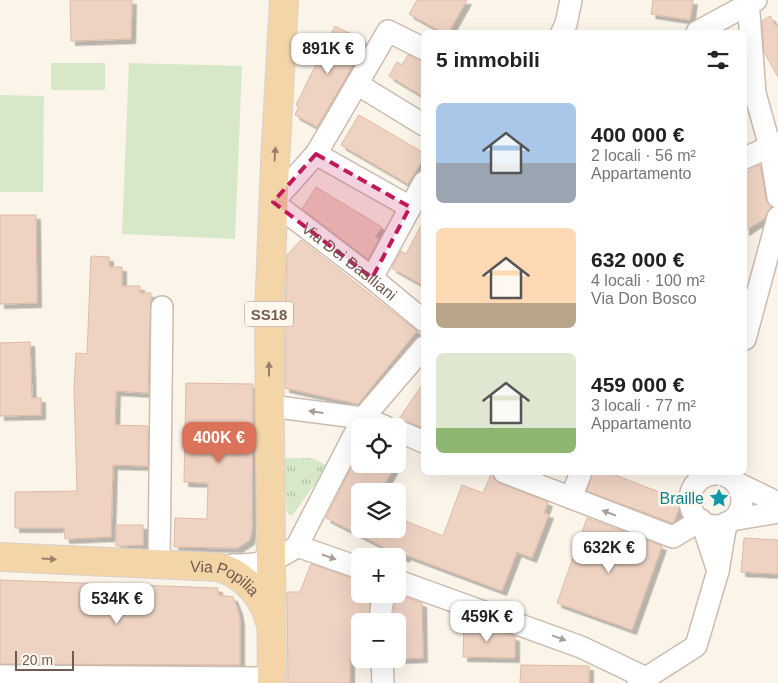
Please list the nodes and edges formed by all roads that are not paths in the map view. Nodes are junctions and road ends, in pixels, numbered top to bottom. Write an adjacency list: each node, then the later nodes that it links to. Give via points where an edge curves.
1 (571, 0): 4 (street)
2 (751, 1): 5 (street); 9 (street, via 755,93)
3 (288, 7): 14 (main road, SS18, one-way to 3)
4 (563, 30)
5 (700, 30)
6 (421, 48): 7 (street, via 388,31)
7 (356, 84): 8 (street); 10 (street)
8 (421, 123)
9 (774, 145): 11 (street); 13 (street)
10 (316, 154): 14 (street); 15 (street)
11 (747, 157)
12 (421, 187): 15 (street)
13 (778, 197)
14 (273, 202): 17 (street, Via Dei Basiliani); 22 (main road, SS18, one-way to 14)
15 (410, 207): 17 (street)
16 (778, 217): 20 (street)
17 (372, 278): 19 (street, Via Dei Basiliani)
18 (162, 307): 40 (street)
19 (421, 319)
20 (747, 331)
21 (421, 350): 23 (street)
22 (270, 406): 23 (street, one-way to 22); 34 (main road, SS18)
23 (363, 418)
24 (406, 434): 26 (street)
25 (351, 441): 37 (street)
26 (421, 441)
27 (512, 475): 31 (street)
28 (580, 475): 31 (street)
29 (700, 477): 35 (street, via 691,501)
30 (732, 478): 32 (street); 36 (street, via 739,488 742,502)
31 (571, 498): 35 (street, one-way to 31, via 673,537)
32 (778, 503)
33 (778, 512): 36 (street)
34 (271, 517): 39 (main road, SS18); 42 (street, via 266,535 252,554)
35 (701, 520): 36 (street, via 713,525); 43 (street)
36 (729, 522): 43 (street)
37 (297, 546): 39 (street); 41 (street, one-way to 41)
38 (0, 557): 40 (main road, Via Popilia / SS18, one-way to 40)
39 (271, 561): 42 (street); 45 (main road, SS18)
40 (159, 564): 42 (main road, Via Popilia / SS18)
41 (351, 565)
42 (225, 566): 45 (main road, Via Popilia / SS18, via 253,590 267,611)
43 (718, 571): 49 (street, via 696,646)
44 (406, 584): 49 (street, one-way to 49, via 581,647)
45 (272, 628): 48 (main road, SS18)
46 (382, 668): 50 (street)
47 (0, 676): 48 (street)
48 (272, 680)
49 (642, 681)
50 (383, 683)

